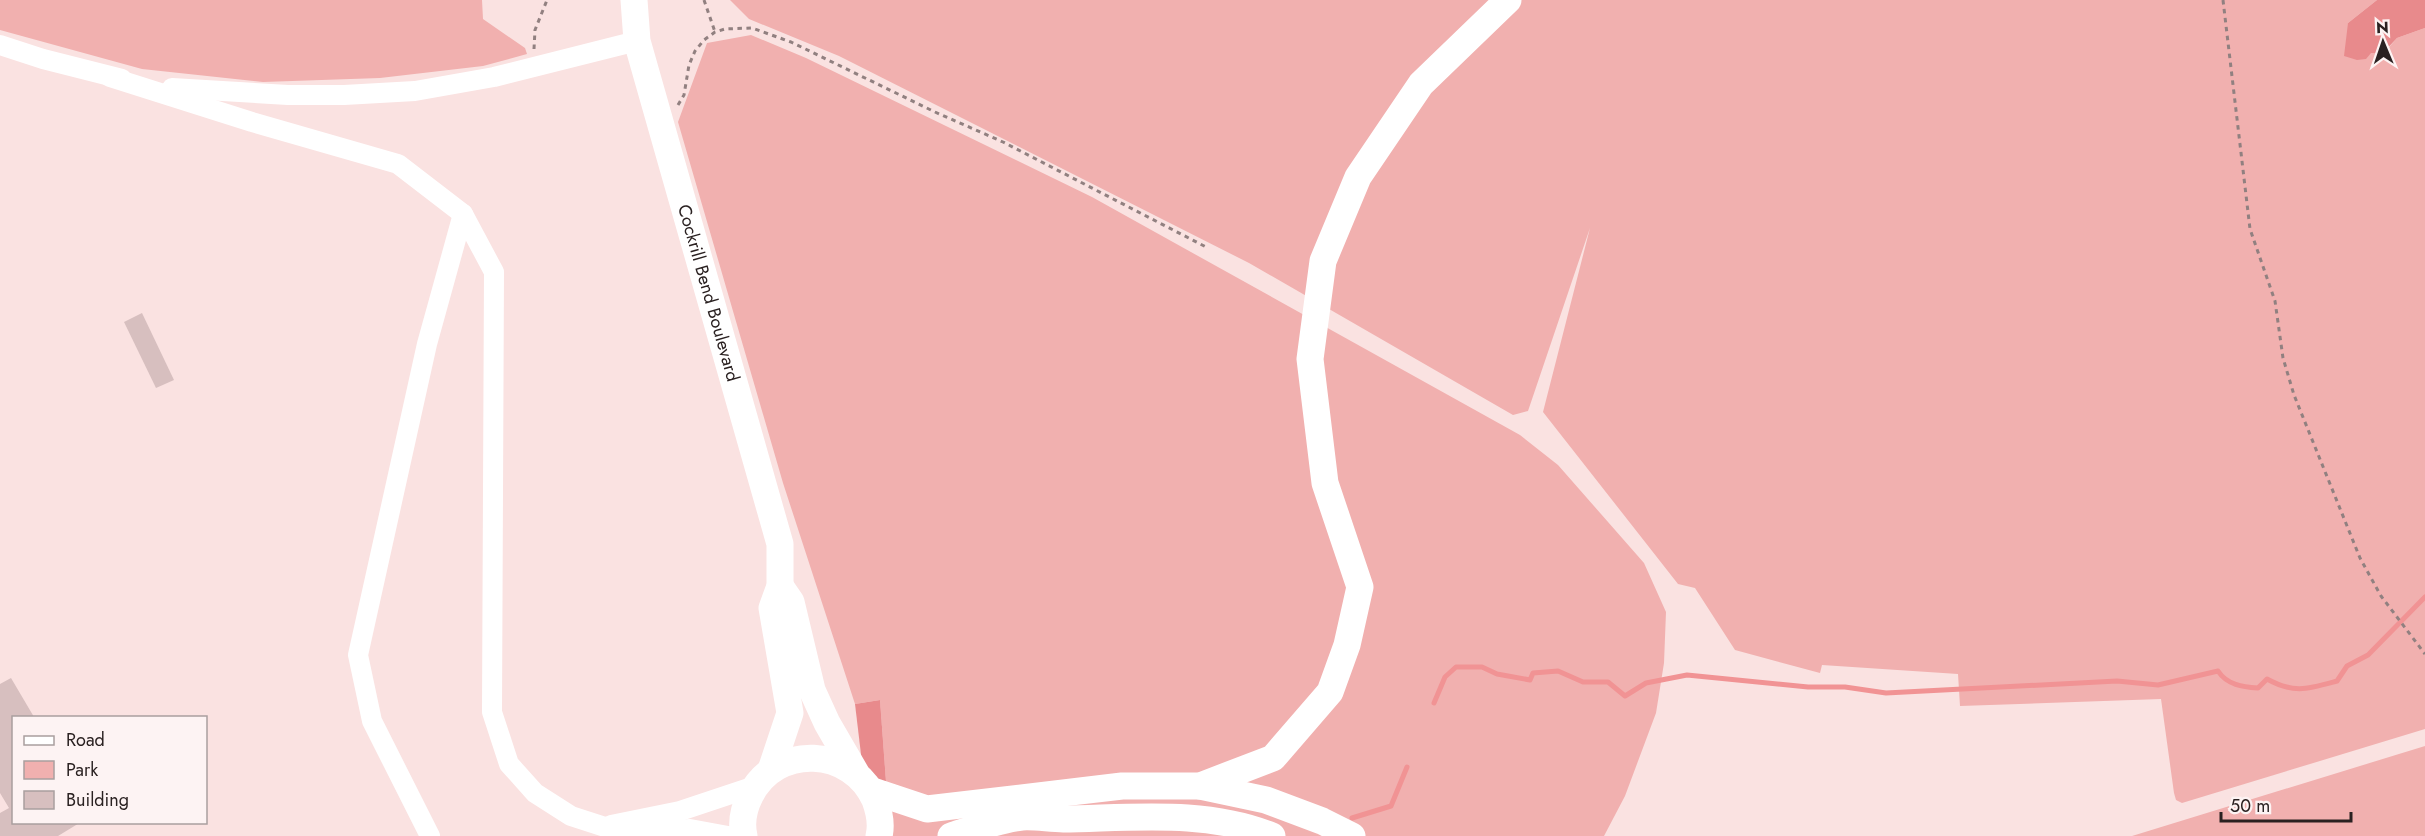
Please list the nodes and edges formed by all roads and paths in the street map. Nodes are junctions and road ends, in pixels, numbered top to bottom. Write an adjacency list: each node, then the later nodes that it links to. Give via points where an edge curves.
1 (547, 0): 9 (path, via 533,41)
2 (634, 0): 7 (street, Cockrill Bend Boulevard)
3 (704, 0): 6 (path)
4 (1508, 0): 16 (street, via 1421,84 1358,177 1323,261 1310,359 1325,483 1360,587 1347,645 1330,692)
5 (2223, 0): 15 (path, via 2250,229 2275,301 2283,358 2294,395 2360,558 2381,596)
6 (715, 33): 11 (path, via 695,51 679,104); 13 (path, via 752,28 791,42 1004,142)
7 (637, 41): 9 (street); 11 (street, Cockrill Bend Boulevard)
8 (0, 45): 10 (street)
9 (537, 67): 10 (street, via 415,91 344,95 181,89)
10 (110, 76): 12 (street, via 252,123 398,164)
11 (658, 113): 14 (street, Cockrill Bend Boulevard, via 780,544)
12 (463, 214): 22 (street, via 494,272 492,712 509,764 535,793 571,816); 24 (street, via 427,344 358,655 372,721)
13 (1208, 248)
14 (780, 586): 17 (street, Cockrill Bend Boulevard, via 772,608 790,713); 18 (street, Cockrill Bend Boulevard, via 791,602 812,690 827,723)
15 (2425, 654)
16 (1273, 758): 19 (street); 20 (street)
17 (763, 778): 18 (street, via 793,759 816,757 837,762); 22 (street, via 680,811); 26 (street, Cockrill Bend Boulevard, via 745,807)
18 (863, 781): 21 (street, via 927,809); 27 (street, Cockrill Bend Boulevard, via 879,810)
19 (1200, 786): 20 (street); 21 (street, via 1122,786)
20 (1266, 800): 23 (street); 29 (street)
21 (1021, 808): 23 (street, via 1063,819 1136,815 1202,819); 28 (street)
22 (606, 827): 25 (street, via 637,833 690,829)
23 (1264, 832)
24 (430, 836)
25 (728, 836)
26 (744, 836)
27 (879, 836)
28 (951, 836)
29 (1352, 836)

